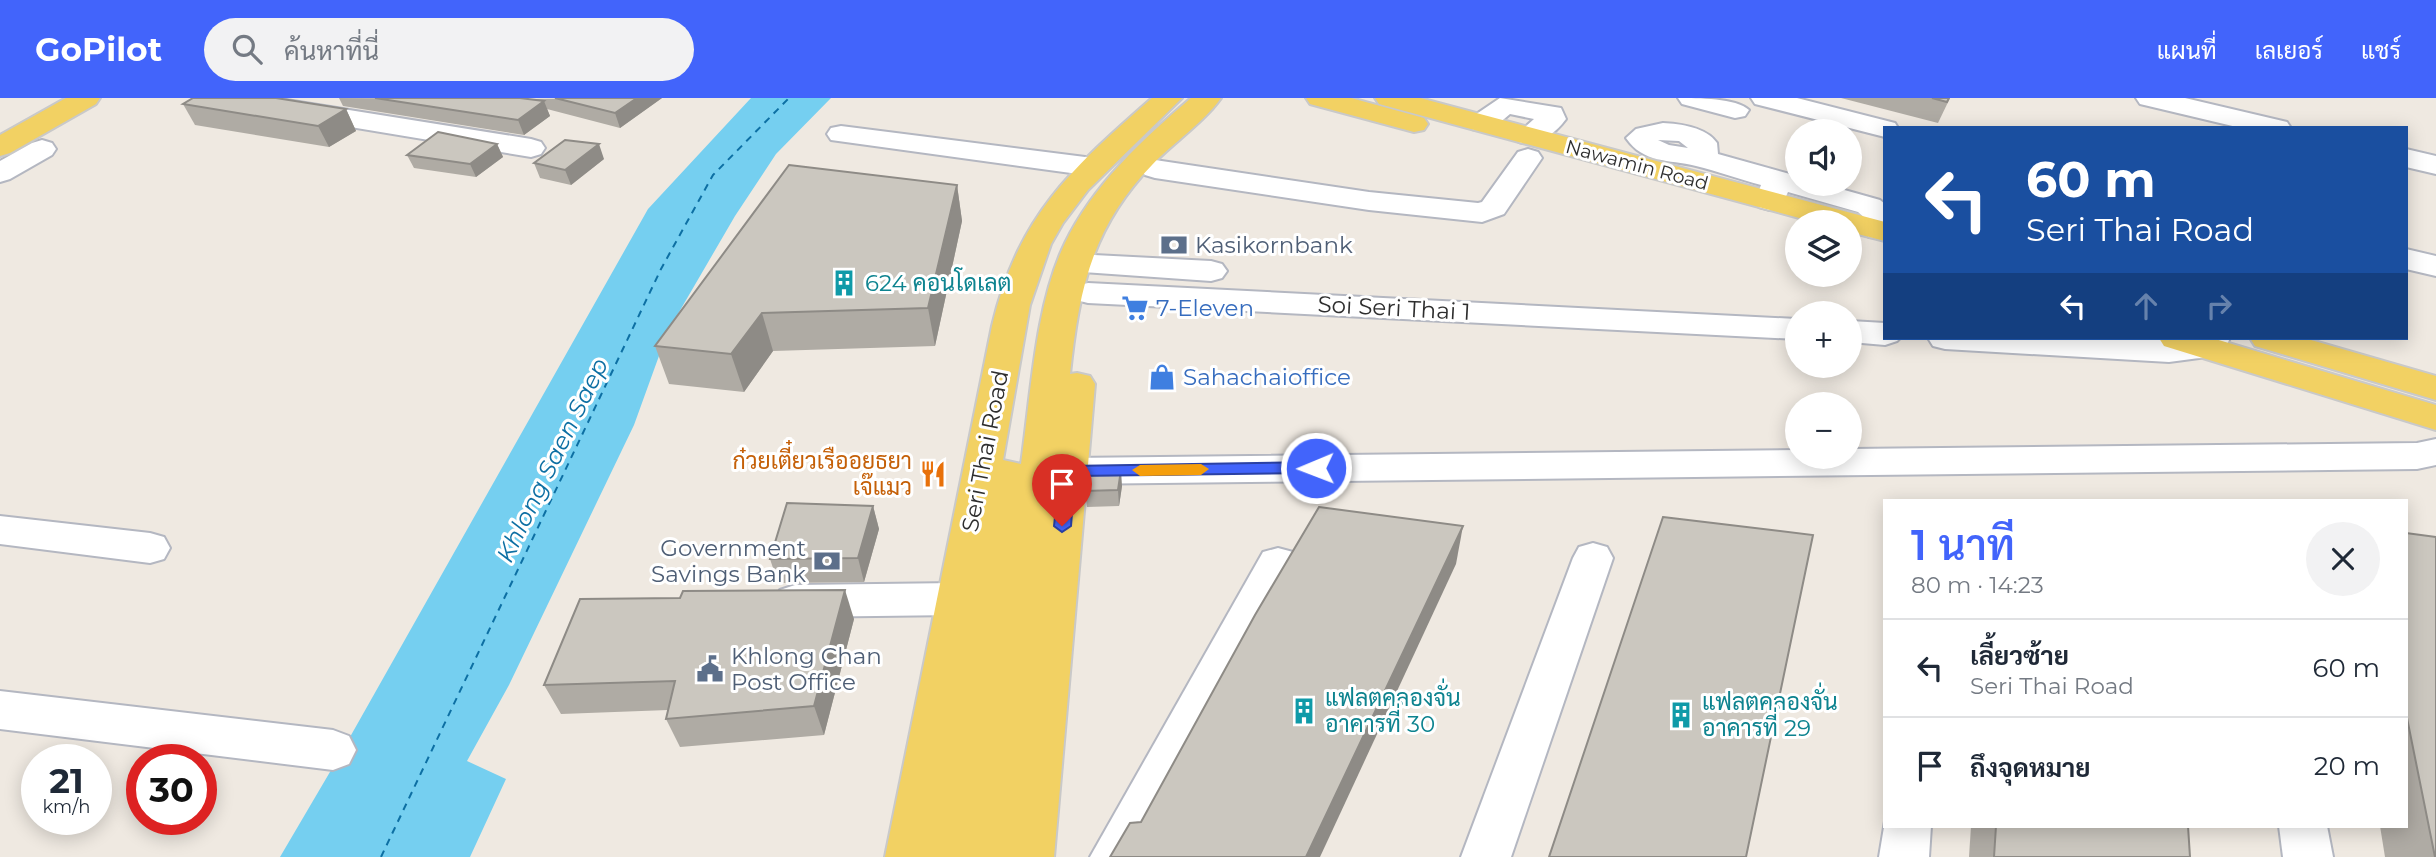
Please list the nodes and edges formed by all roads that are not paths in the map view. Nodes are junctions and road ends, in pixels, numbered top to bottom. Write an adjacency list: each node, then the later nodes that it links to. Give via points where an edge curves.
1 (86, 98): 22 (main road)
2 (224, 98): 24 (street)
3 (1168, 98): 29 (main road, Seri Thai Road)
4 (1182, 98): 62 (main road, via 1129,146 1076,205 1042,274)
5 (1207, 98): 63 (main road, via 1148,153 1102,207 1082,241 1069,277 1060,314)
6 (1229, 98): 30 (main road)
7 (1320, 98): 19 (main road, Nawamin Road)
8 (1389, 98): 19 (main road, Nawamin Road)
9 (1692, 98): 15 (street)
10 (1765, 98): 18 (street)
11 (2150, 98): 14 (street)
12 (50, 100): 16 (main road); 20 (main road)
13 (1509, 102): 19 (street); 23 (street, via 1551,114 1552,119)
14 (2193, 103): 17 (street)
15 (1735, 110)
16 (0, 119)
17 (2270, 126)
18 (1883, 128)
19 (1474, 131): 23 (main road, Nawamin Road)
20 (0, 132)
21 (841, 134): 29 (street)
22 (0, 146)
23 (1529, 147): 30 (street, via 1493,208 1486,212 1364,213 1278,199); 32 (main road, Nawamin Road); 33 (main road, Nawamin Road)
24 (531, 148)
25 (42, 149): 31 (street)
26 (1705, 157): 32 (street)
27 (2408, 158): 28 (street)
28 (2436, 165)
29 (1093, 167): 55 (main road, Seri Thai Road, via 1035,244 1016,296)
30 (1155, 169): 39 (main road, via 1115,216)
31 (0, 173)
32 (1773, 190): 34 (street, via 1869,206 1880,215)
33 (1785, 228)
34 (1883, 239): 35 (main road)
35 (1862, 243)
36 (2408, 259): 37 (street)
37 (2436, 265)
38 (1211, 271): 39 (street)
39 (1091, 279): 40 (street, Soi Seri Thai 1); 50 (main road)
40 (1785, 328)
41 (1862, 333): 42 (street)
42 (1883, 334)
43 (1979, 340): 46 (street, via 2169,351)
44 (2190, 340): 46 (main road)
45 (2274, 340): 47 (main road)
46 (2211, 343): 48 (main road)
47 (2436, 388)
48 (2436, 418)
49 (2436, 452): 50 (street, via 2417,456 1924,463)
50 (1068, 471): 64 (main road)
51 (0, 530): 52 (street)
52 (150, 548)
53 (1593, 558): 66 (street)
54 (1278, 563): 65 (street)
55 (957, 598): 56 (street); 61 (main road, Seri Thai Road)
56 (753, 602)
57 (0, 710): 58 (street)
58 (333, 750)
59 (1907, 828): 67 (street)
60 (2303, 828): 68 (street)
61 (910, 857)
62 (946, 857)
63 (989, 857)
64 (1029, 857)
65 (1115, 857)
66 (1486, 857)
67 (1904, 857)
68 (2308, 857)

